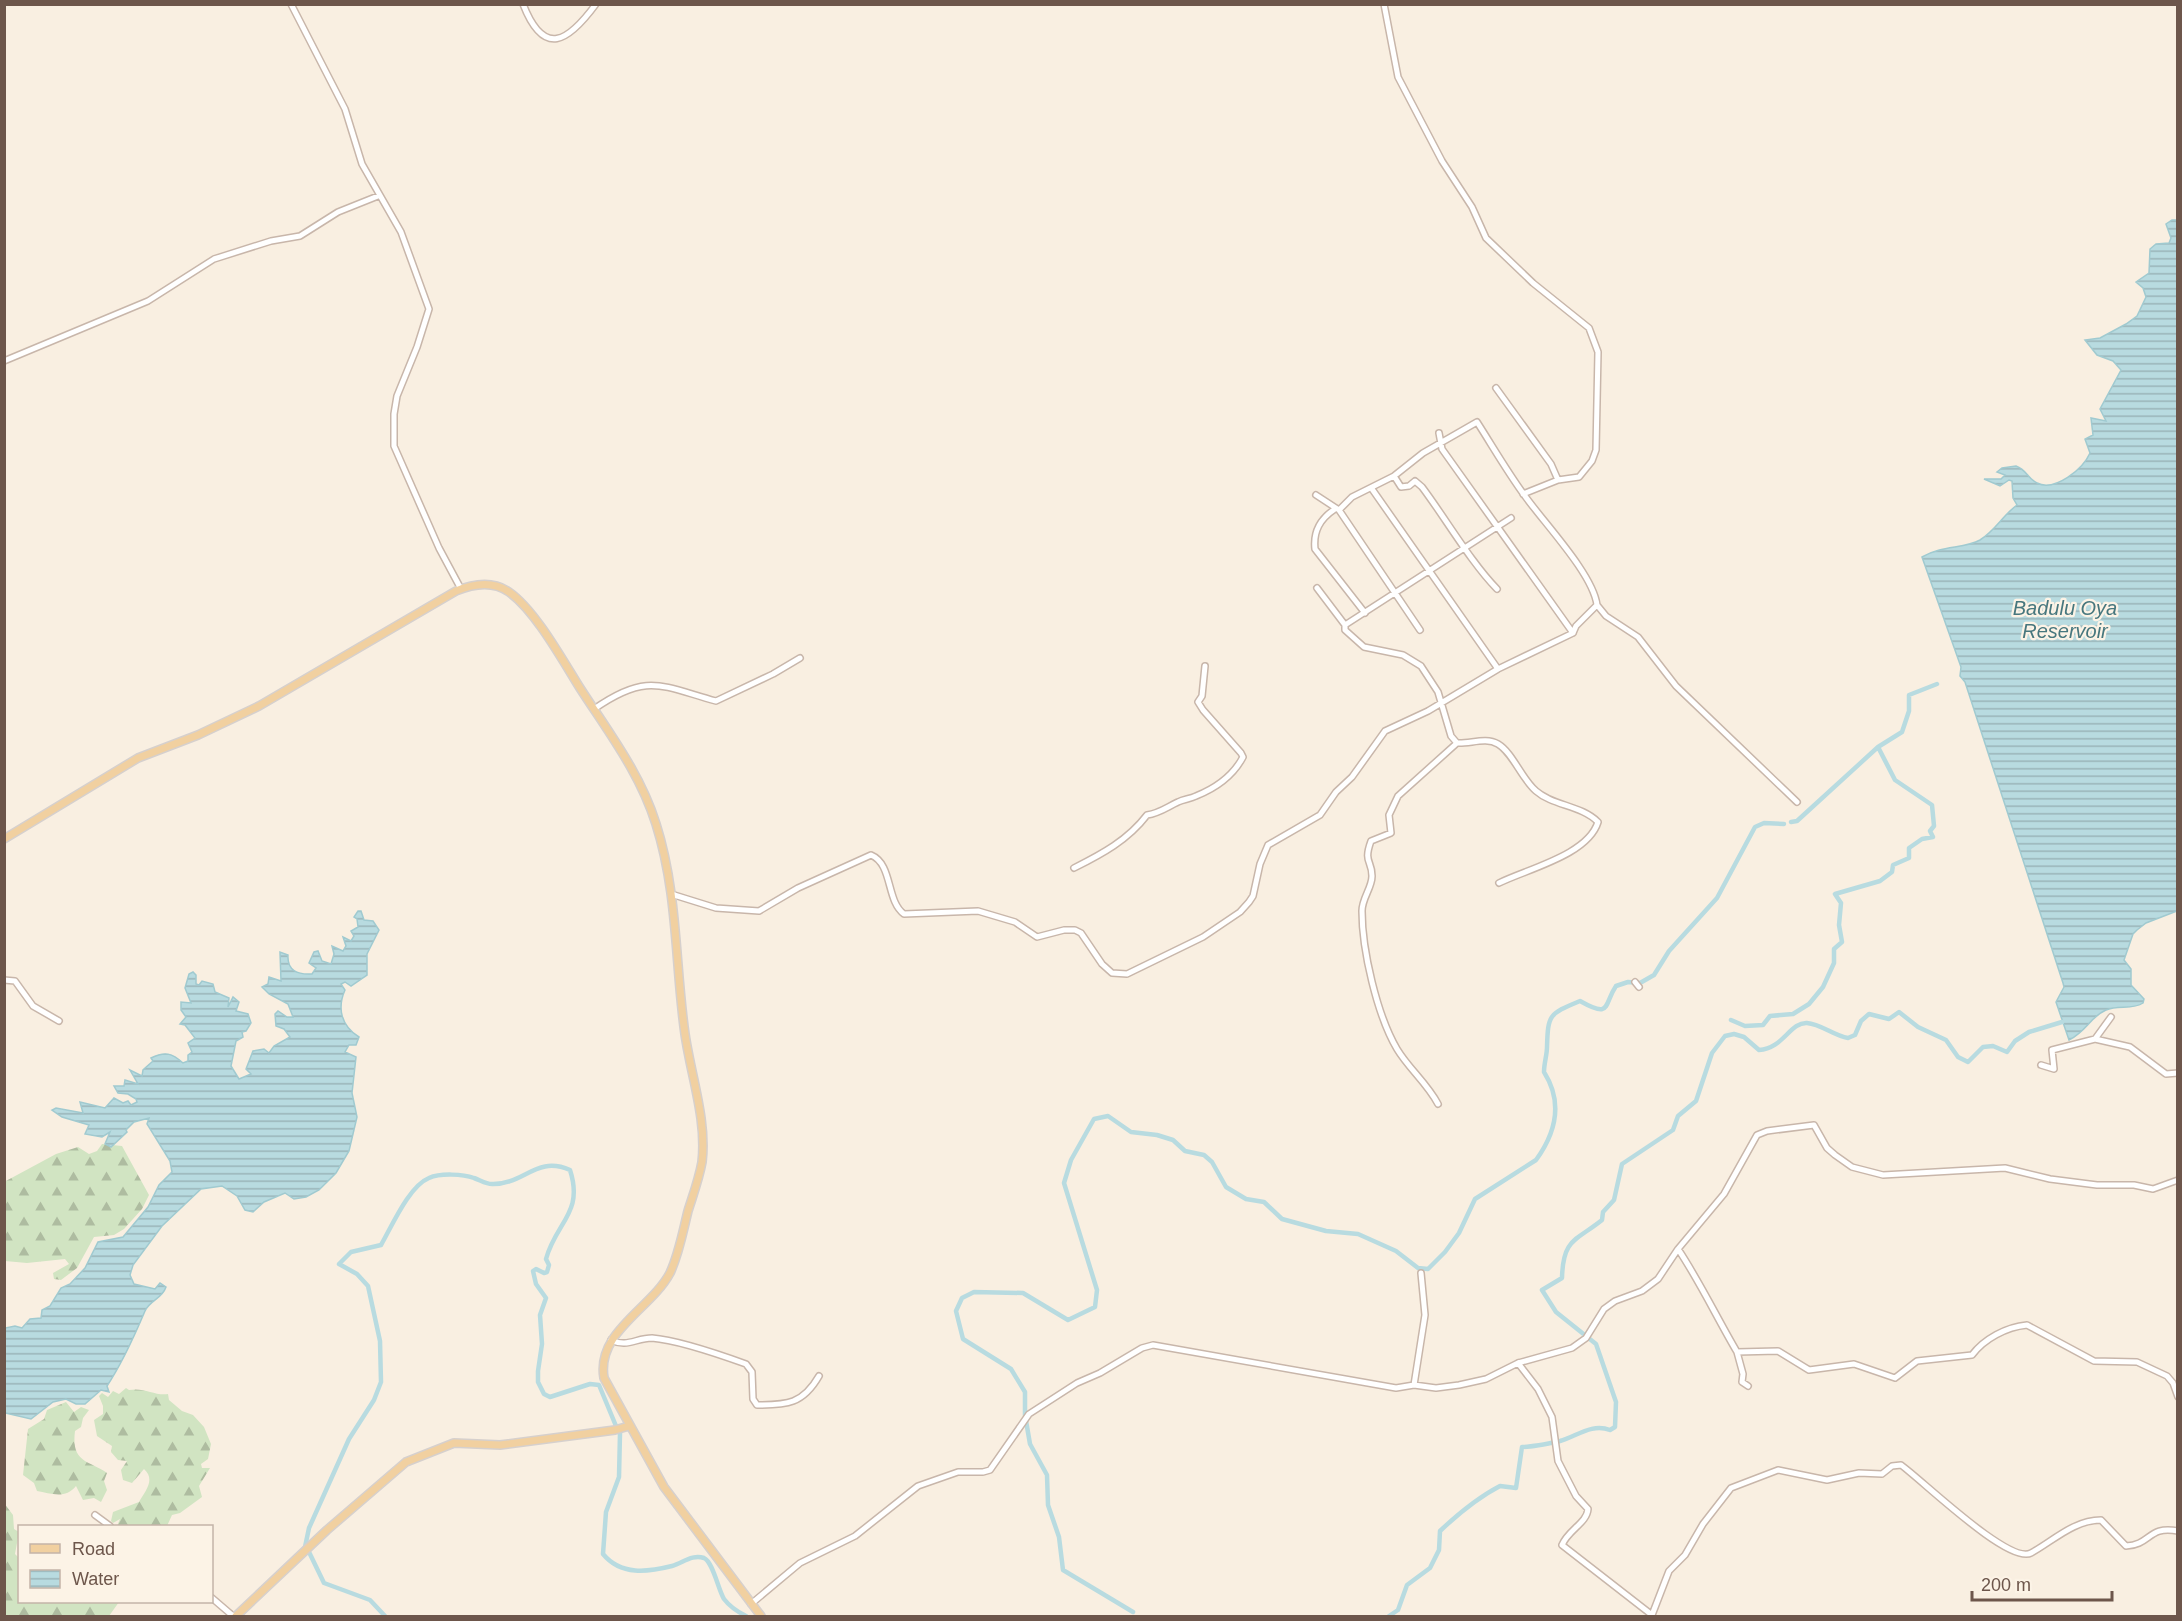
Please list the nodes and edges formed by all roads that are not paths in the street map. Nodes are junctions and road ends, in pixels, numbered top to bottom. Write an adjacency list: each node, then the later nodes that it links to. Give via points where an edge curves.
1 (291, 4): 5 (street, via 345,109 362,164)
2 (522, 4): 3 (street, via 536,33 553,39 577,28)
3 (596, 4)
4 (1384, 4): 11 (street, via 1398,77 1486,238 1533,283 1583,321 1598,352 1596,450 1579,477)
5 (378, 196): 6 (street, via 338,212 300,236 214,259 148,301); 21 (street, via 401,232 429,309 397,396 394,446)
6 (4, 362)
7 (1496, 388): 11 (street, via 1551,464)
8 (1439, 433): 9 (street)
9 (1440, 443): 10 (street); 13 (street, via 1477,422); 17 (street)
10 (1394, 476): 12 (street); 18 (street, via 1401,487 1418,482)
11 (1558, 480): 13 (street)
12 (1372, 489): 15 (street); 19 (street)
13 (1523, 494): 24 (street, via 1581,570)
14 (1316, 495): 15 (street)
15 (1337, 509): 23 (street); 25 (street, via 1325,515 1318,527 1315,549)
16 (1511, 518): 17 (street)
17 (1499, 527): 18 (street); 28 (street)
18 (1466, 546): 19 (street); 22 (street, via 1481,572)
19 (1430, 572): 23 (street); 31 (street)
20 (1317, 588): 26 (street)
21 (461, 589): 33 (main road, via 498,587 514,596 540,627); 36 (main road, via 259,706 138,758)
22 (1497, 589)
23 (1396, 593): 25 (street); 27 (street)
24 (1597, 604): 28 (street); 35 (street, via 1606,616 1638,637 1676,686)
25 (1365, 613): 26 (street)
26 (1345, 625): 32 (street, via 1345,630 1364,647 1403,655 1421,666 1438,692)
27 (1420, 630)
28 (1573, 633): 31 (street)
29 (800, 658): 33 (street, via 716,701 656,685 626,689)
30 (1205, 666): 37 (street, via 1198,702 1241,753 1238,767 1228,778 1195,797 1148,815 1136,830)
31 (1498, 669): 32 (street)
32 (1440, 703): 34 (street); 39 (street, via 1385,731 1320,815 1268,845 1253,896 1240,912 1203,938 1126,974 1112,973 1075,930 1037,937 1015,922 978,911 904,914 897,909 882,864 871,855 798,888 759,911 716,908)
33 (594, 709): 39 (main road, via 633,768 647,798 663,848)
34 (1457, 743): 38 (street, via 1497,743 1521,777 1543,797 1598,822 1595,832 1571,850); 46 (street, via 1398,796 1389,815 1391,832 1371,841 1367,856 1372,875 1362,909 1364,941 1381,1014 1398,1051 1423,1079)
35 (1797, 802)
36 (4, 839)
37 (1074, 868)
38 (1499, 883)
39 (671, 894): 50 (main road, via 685,1034 703,1140 701,1164 671,1270 659,1289)
40 (4, 980): 42 (street, via 15,981 33,1005)
41 (2111, 1017): 43 (street)
42 (59, 1021)
43 (2095, 1039): 44 (street, via 2052,1050 2054,1069); 45 (street, via 2130,1047 2166,1074)
44 (2042, 1065)
45 (2178, 1073)
46 (1438, 1104)
47 (2178, 1180): 48 (street, via 2153,1189 2097,1185 2005,1168 1883,1175 1852,1167 1827,1148 1814,1125 1798,1126 1757,1135 1716,1205)
48 (1678, 1249): 51 (street); 52 (street, via 1658,1279 1642,1291 1615,1300 1604,1309 1586,1338 1572,1348)
49 (1422, 1273): 54 (street, via 1425,1315)
50 (611, 1340): 53 (street, via 624,1344 649,1338 674,1342 746,1364 752,1372 753,1399 757,1405 794,1402); 57 (main road, via 603,1359 604,1378)
51 (1737, 1352): 55 (street, via 1742,1382); 56 (street, via 1778,1351 1809,1370 1854,1364 1895,1378 1917,1361 1972,1355 1982,1341 2015,1326 2027,1325 2094,1361 2125,1360 2147,1366 2167,1376)
52 (1518, 1363): 54 (street, via 1459,1385); 63 (street, via 1538,1389 1552,1417 1557,1461 1589,1514 1562,1545)
53 (819, 1376)
54 (1414, 1385): 62 (street, via 1396,1388 1153,1345 1142,1348 1077,1383 1026,1417 990,1470 958,1472 918,1486 855,1536 800,1563)
55 (1748, 1386)
56 (2178, 1397)
57 (628, 1426): 62 (main road, via 672,1498); 64 (main road, via 500,1445 454,1443 406,1462)
58 (95, 1515): 59 (street)
59 (108, 1525)
60 (2178, 1531): 63 (street, via 2156,1530 2137,1545 2126,1546 2101,1520 2095,1520 2071,1528 2029,1555 2019,1554 1983,1532 1901,1465 1882,1474 1859,1473 1827,1480 1778,1470 1731,1488 1685,1555 1669,1571)
61 (213, 1599): 64 (street)
62 (751, 1604): 65 (main road)
63 (1652, 1616)
64 (234, 1617)
65 (760, 1617)

